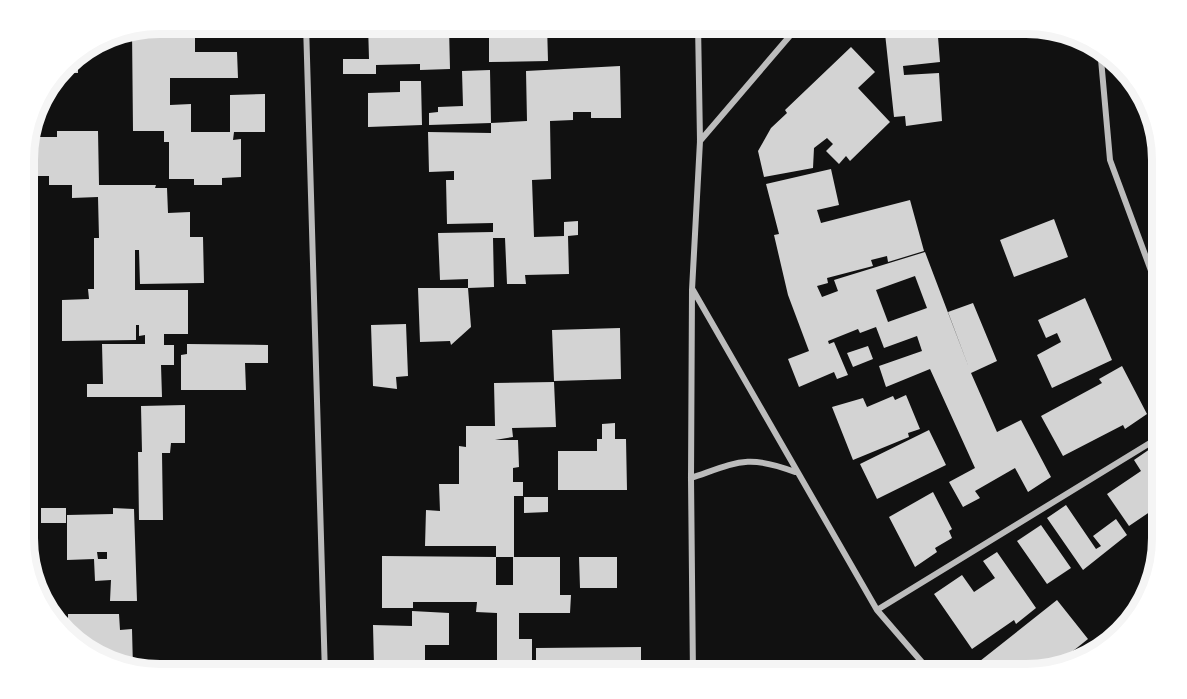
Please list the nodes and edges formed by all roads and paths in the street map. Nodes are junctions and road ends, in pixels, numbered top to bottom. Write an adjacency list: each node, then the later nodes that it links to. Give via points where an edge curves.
1 (306, 34): 12 (street)
2 (698, 34): 5 (street)
3 (791, 34): 5 (street)
4 (1101, 59): 6 (street, via 1110,160)
5 (700, 141): 7 (street)
6 (1152, 273)
7 (692, 290): 9 (street); 10 (street)
8 (1152, 442): 11 (street)
9 (796, 472): 10 (street, via 765,461 738,462); 11 (street)
10 (691, 478): 13 (street)
11 (877, 610): 14 (street)
12 (325, 664)
13 (693, 664)
14 (924, 664)

